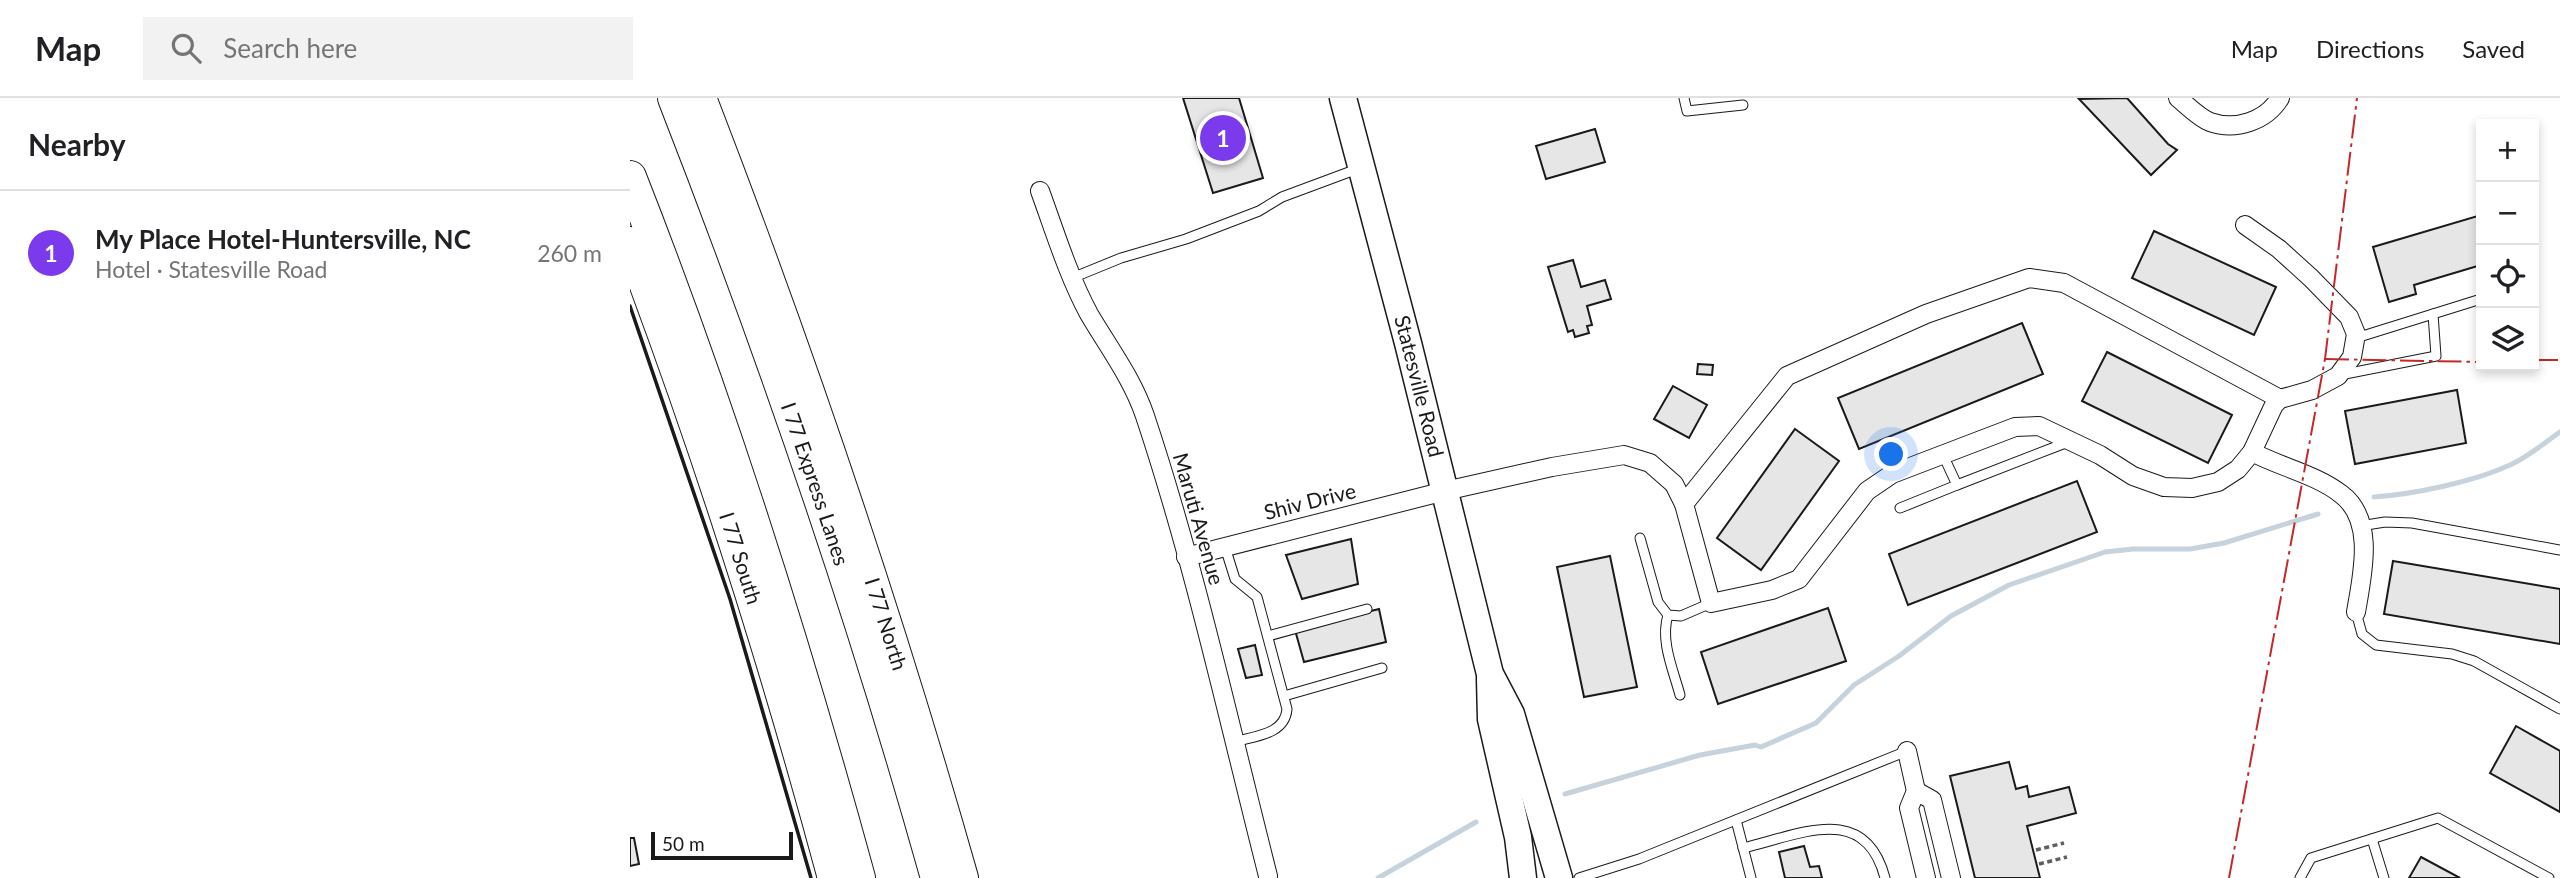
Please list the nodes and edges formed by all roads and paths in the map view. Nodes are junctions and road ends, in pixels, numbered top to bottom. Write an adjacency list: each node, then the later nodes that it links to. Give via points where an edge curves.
1 (674, 98): 54 (highway, I 77 Express Lanes, via 797,431)
2 (700, 98): 55 (highway, I 77 North, via 820,423)
3 (1343, 98): 8 (main road, Statesville Road)
4 (1684, 98): 7 (lane, via 1687,111)
5 (2178, 98): 6 (street, via 2210,122 2236,124 2265,116)
6 (2280, 98)
7 (1743, 105)
8 (1362, 168): 13 (lane, via 1186,239); 23 (main road, Statesville Road)
9 (630, 177): 53 (highway, via 758,536)
10 (1040, 191): 13 (street, Maruti Avenue)
11 (2245, 225): 16 (street, via 2279,249 2349,317)
12 (630, 243): 52 (highway, I 77 South, via 747,580)
13 (1072, 278): 30 (street, Maruti Avenue, via 1136,394)
14 (2476, 301): 15 (lane)
15 (2433, 314): 16 (lane); 17 (lane, via 2436,356)
16 (2356, 338): 17 (street, via 2352,357)
17 (2338, 376): 18 (street)
18 (2280, 399): 20 (street); 24 (street, via 2064,283 2029,278 1926,314 1787,376)
19 (2071, 441): 20 (street, via 2133,476 2164,487 2192,488 2218,482); 21 (street, via 2039,426 2015,427); 22 (lane)
20 (2252, 452): 26 (street, via 2342,494)
21 (1943, 455): 22 (lane); 31 (street, via 1892,474 1867,491 1799,579 1772,590)
22 (1957, 485): 25 (lane)
23 (1445, 491): 24 (street, Shiv Drive, via 1624,455 1650,463 1674,484); 28 (street, Shiv Drive); 37 (main road, Statesville Road)
24 (1684, 504): 31 (street, Shiv Drive)
25 (1900, 508)
26 (2360, 526): 29 (lane, via 2412,523); 33 (street, via 2363,574)
27 (1640, 538): 34 (lane, via 1658,603)
28 (1225, 547): 30 (street, Shiv Drive); 35 (lane, via 1234,579 1257,597)
29 (2560, 550)
30 (1186, 557): 41 (street, Maruti Avenue)
31 (1711, 603): 34 (lane, via 1681,616)
32 (1367, 609): 35 (lane)
33 (2356, 612): 40 (lane, via 2362,634 2376,645 2474,661)
34 (1668, 615): 38 (lane, via 1665,641)
35 (1268, 636): 39 (lane)
36 (1382, 668): 39 (lane)
37 (1490, 674): 56 (main road, Statesville Road, via 1491,719); 57 (main road, Statesville Road, via 1511,714)
38 (1680, 695)
39 (1284, 696): 41 (lane, via 1287,709 1278,729)
40 (2560, 709)
41 (1234, 742): 51 (street, Maruti Avenue)
42 (1907, 751): 43 (street); 44 (lane)
43 (1916, 791): 61 (street, via 1909,808); 62 (street, via 1932,800)
44 (1736, 820): 47 (lane); 58 (lane)
45 (2372, 839): 63 (lane, via 2311,859); 64 (lane); 65 (lane, via 2438,818)
46 (2064, 843): 48 (path)
47 (1743, 849): 59 (lane); 60 (lane, via 1838,828 1870,843)
48 (2036, 850)
49 (2067, 857): 50 (path)
50 (2039, 864)
51 (1268, 876)
52 (834, 878)
53 (859, 878)
54 (937, 878)
55 (962, 878)
56 (1523, 878)
57 (1559, 878)
58 (1579, 878)
59 (1751, 878)
60 (1885, 878)
61 (1926, 878)
62 (1951, 878)
63 (2300, 878)
64 (2384, 878)
65 (2549, 878)

